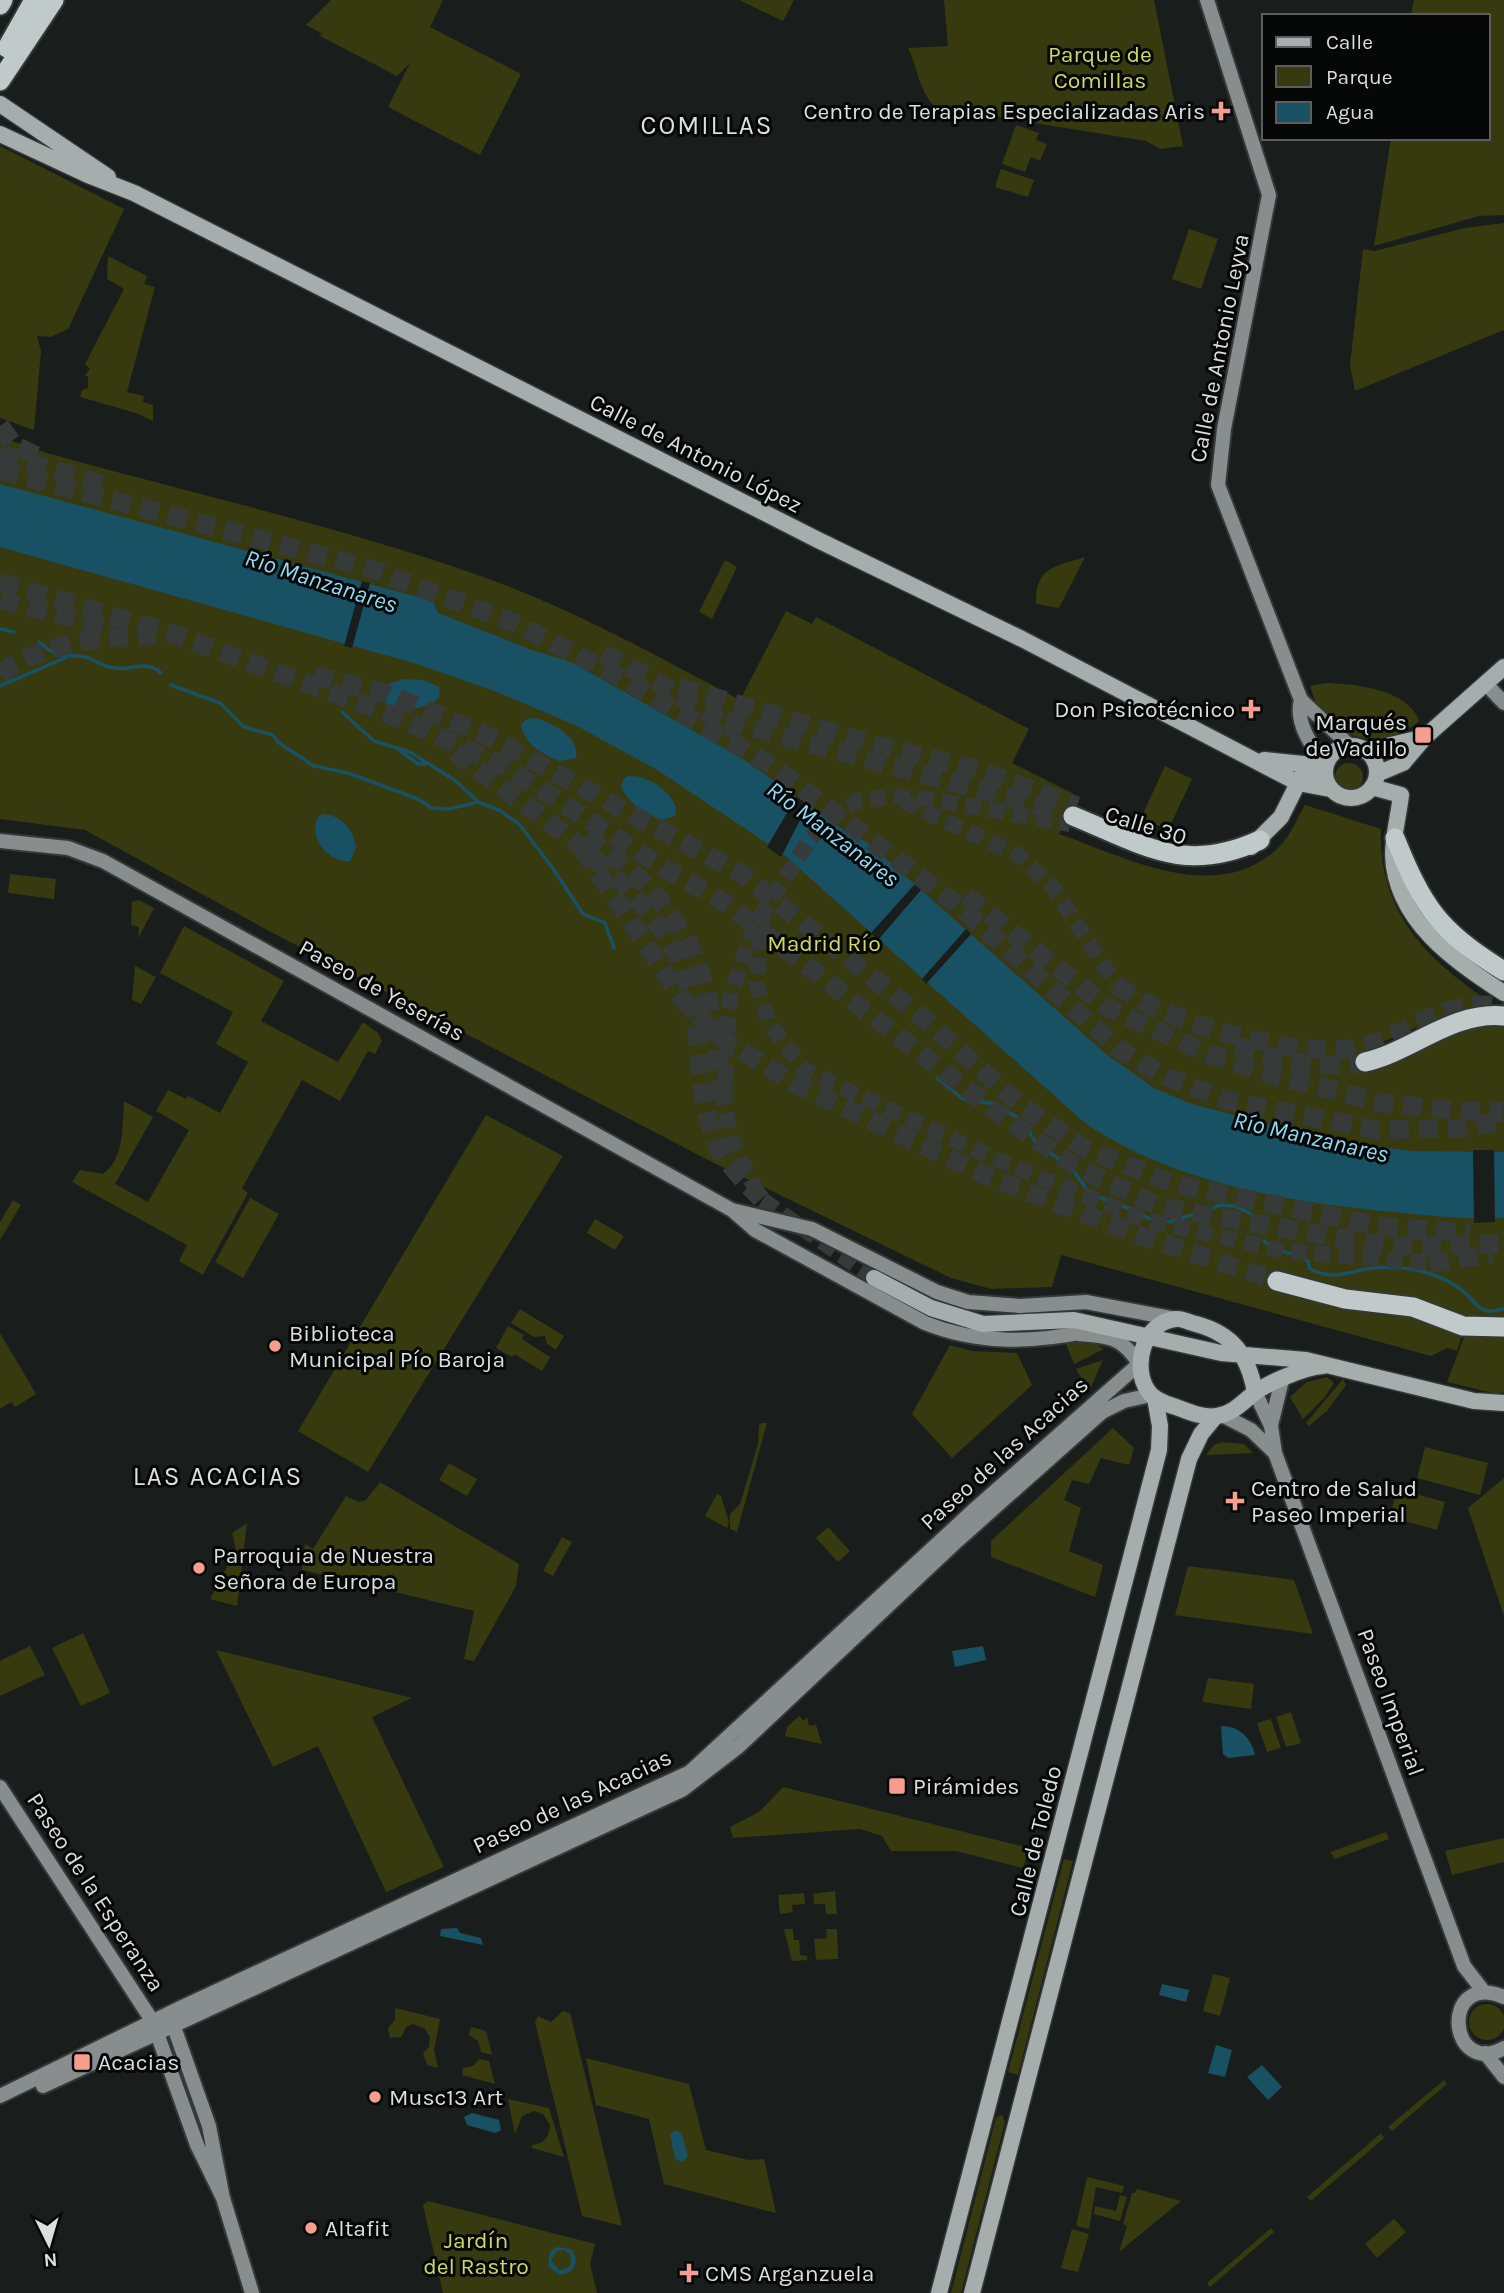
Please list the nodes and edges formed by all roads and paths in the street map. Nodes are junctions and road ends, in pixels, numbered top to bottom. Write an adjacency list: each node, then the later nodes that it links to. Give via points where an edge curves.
1 (3, 0): 5 (highway)
2 (34, 0): 6 (highway)
3 (54, 0): 6 (highway)
4 (1207, 0): 13 (main road, Calle de Antonio Leyva, via 1269,195 1224,429 1219,485)
5 (0, 5)
6 (7, 55): 7 (highway)
7 (0, 81)
8 (0, 104): 10 (main road, Calle de Antonio López)
9 (0, 134): 10 (main road, Calle de Antonio López, via 88,176)
10 (118, 185): 17 (main road, Calle de Antonio López)
11 (1504, 667): 12 (main road)
12 (1486, 684): 14 (main road); 15 (main road)
13 (1301, 700): 16 (main road, Calle de Antonio Leyva); 18 (main road, Calle de Antonio Leyva, via 1298,709 1313,750)
14 (1504, 703)
15 (1425, 737): 16 (main road); 19 (main road, via 1403,763)
16 (1358, 748): 18 (main road, via 1337,750); 19 (main road, via 1373,758)
17 (1255, 759): 18 (main road, Calle de Antonio López); 20 (main road, Calle de Antonio López)
18 (1326, 765): 20 (main road, via 1302,775); 21 (main road)
19 (1375, 781): 21 (main road, via 1365,794 1351,799); 23 (main road, via 1401,795)
20 (1298, 783): 21 (main road, Calle de Antonio López); 24 (main road, via 1281,817)
21 (1330, 789)
22 (1073, 815): 24 (highway, via 1178,856 1208,858)
23 (1395, 838): 26 (highway, via 1414,886 1429,909 1452,934); 27 (main road, via 1396,872 1409,908 1439,947)
24 (1261, 840)
25 (0, 841): 30 (main road, Paseo de Yeserías, via 68,848 103,861)
26 (1504, 971)
27 (1504, 993)
28 (1504, 1016): 29 (highway, via 1460,1021)
29 (1365, 1062)
30 (732, 1210): 33 (main road, Paseo de Yeserías, via 812,1229 937,1292 968,1302 990,1306 1086,1302); 36 (main road, Paseo de Yeserías, via 755,1230 952,1334 1006,1341)
31 (874, 1278): 35 (main road, Paseo de Yeserías, via 931,1308 983,1324 1074,1320)
32 (1277, 1281): 34 (highway, via 1345,1299 1413,1307 1463,1325)
33 (1176, 1318): 37 (main road, via 1157,1327); 38 (main road, via 1231,1339)
34 (1504, 1326)
35 (1111, 1327): 36 (main road, Paseo de Yeserías); 37 (main road, Paseo de Yeserías)
36 (1077, 1334): 39 (main road, Paseo de Yeserías, via 1121,1342)
37 (1148, 1339): 38 (main road, Paseo de Yeserías); 39 (main road)
38 (1243, 1357): 40 (main road, Paseo de Yeserías); 42 (main road)
39 (1139, 1364): 43 (main road, Calle de Toledo); 54 (main road, Paseo de las Acacias, via 690,1772)
40 (1335, 1365): 41 (main road, via 1314,1367); 44 (main road, Paseo de Yeserías)
41 (1282, 1380): 42 (main road); 46 (main road, Paseo Imperial)
42 (1255, 1392): 45 (main road); 46 (main road, Paseo Imperial)
43 (1153, 1397): 45 (main road, via 1198,1415); 53 (main road, Paseo de las Acacias, via 1124,1401 1102,1412 738,1747 682,1790); 62 (main road, Calle de Toledo, via 1160,1426 1159,1450)
44 (1504, 1406)
45 (1219, 1416): 47 (main road, Paseo Imperial, via 1251,1430); 63 (main road, via 1201,1434 1189,1459)
46 (1271, 1426): 47 (main road, Paseo Imperial)
47 (1275, 1453): 49 (main road, Paseo Imperial)
48 (0, 1787): 54 (main road, Paseo de la Esperanza)
49 (1464, 1966): 50 (main road, Paseo Imperial); 52 (main road, Paseo Imperial)
50 (1484, 1992): 51 (main road); 52 (main road)
51 (1504, 1997)
52 (1465, 2002): 56 (main road, Paseo Imperial, via 1457,2019 1459,2032 1465,2043)
53 (174, 2027): 54 (main road); 60 (main road, via 209,2126)
54 (155, 2029): 58 (main road, Paseo de las Acacias); 59 (main road, Paseo de las Acacias); 60 (main road, Paseo de la Esperanza, via 197,2145)
55 (1504, 2048): 56 (main road)
56 (1485, 2053): 57 (main road)
57 (1504, 2077)
58 (0, 2096)
59 (0, 2106)
60 (223, 2198): 61 (main road)
61 (252, 2293)
62 (939, 2293)
63 (972, 2293)

